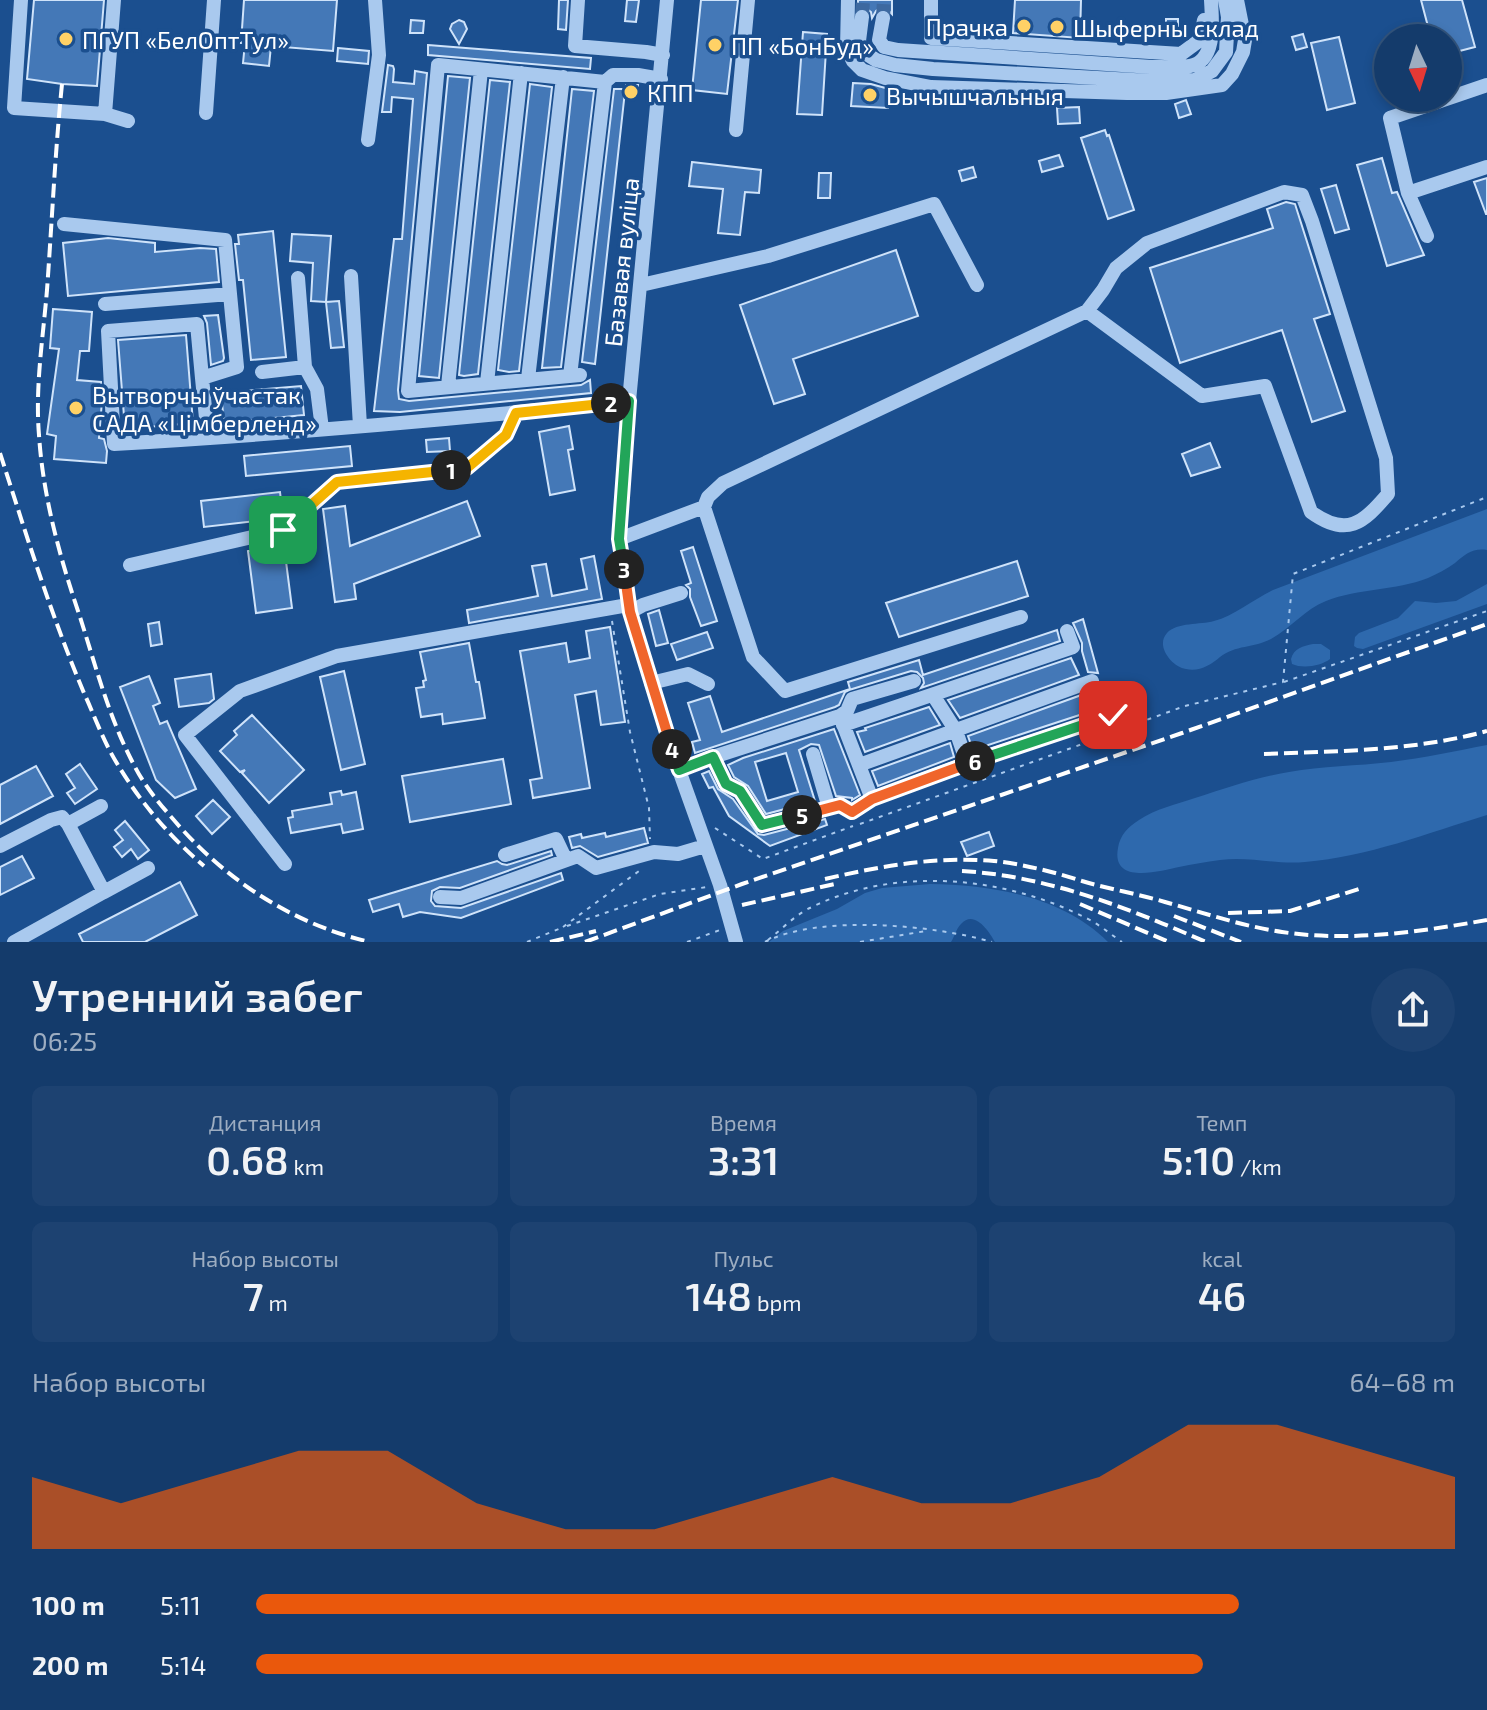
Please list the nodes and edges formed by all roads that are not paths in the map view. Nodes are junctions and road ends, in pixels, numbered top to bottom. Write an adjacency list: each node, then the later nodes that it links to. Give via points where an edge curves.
1 (21, 0): 24 (street, via 14,108)
2 (114, 0): 24 (street)
3 (214, 0): 23 (street)
4 (375, 0): 27 (street, via 379,55)
5 (578, 0): 16 (street, via 575,46)
6 (667, 0): 16 (street, Базавая вуліца)
7 (748, 0): 26 (street)
8 (848, 0): 13 (street, via 847,49 862,70 885,78 931,87 1127,93 1222,85 1243,52)
9 (931, 0): 10 (street, via 931,38 1181,54 1200,40 1206,14)
10 (1203, 0)
11 (1211, 0): 15 (street, via 1209,47 1203,60 1191,66 884,47 879,40)
12 (1225, 0): 14 (street, via 1226,52 1212,71 1195,80 895,65 862,51)
13 (1237, 0)
14 (862, 17)
15 (883, 18)
16 (663, 55): 20 (street, Базавая вуліца)
17 (481, 70): 18 (street); 44 (street); 44 (street, via 438,65 408,391)
18 (521, 73): 19 (street); 43 (street)
19 (563, 77): 21 (street); 42 (street)
20 (661, 79): 21 (street, via 613,75); 34 (street, Базавая вуліца)
21 (605, 82): 42 (street, via 575,375)
22 (1487, 85): 29 (street, via 1390,118)
23 (206, 113)
24 (105, 114): 25 (street)
25 (128, 121)
26 (736, 130)
27 (368, 140)
28 (1487, 167): 29 (street)
29 (1408, 193): 31 (street)
30 (64, 224): 36 (street, via 225,240)
31 (1427, 236)
32 (351, 276): 47 (street)
33 (298, 278): 39 (street)
34 (641, 285): 35 (street, via 768,256 934,204); 45 (street, Базавая вуліца)
35 (977, 285)
36 (230, 294): 37 (street); 41 (street, via 237,367)
37 (105, 304)
38 (1087, 311): 38 (street, via 1116,268 1147,243 1284,192 1302,195 1386,458 1388,494 1355,523 1337,527 1323,521 1311,512 1265,386 1202,396); 50 (street, via 723,483)
39 (305, 367): 40 (street); 48 (street, via 317,389)
40 (262, 372)
41 (202, 378): 49 (street); 49 (street, via 197,324 108,331 114,444)
42 (528, 379): 43 (street)
43 (487, 383): 44 (street)
44 (448, 386)
45 (629, 401): 46 (street); 51 (street, Базавая вуліца)
46 (516, 413): 47 (street); 52 (street, via 506,435 467,468 337,482 283,530)
47 (360, 426): 48 (street)
48 (322, 429): 49 (street)
49 (208, 438)
50 (704, 507): 51 (street); 55 (street, via 753,657 785,691)
51 (619, 539): 54 (street, Базавая вуліца)
52 (130, 565)
53 (681, 593): 54 (street)
54 (629, 609): 59 (street, Базавая вуліца); 78 (street, via 337,656 240,691 185,735)
55 (1021, 617)
56 (1067, 631): 61 (street, via 1073,647)
57 (914, 681): 62 (street, via 852,699)
58 (1092, 681): 64 (street)
59 (651, 683): 60 (street, via 688,674); 69 (street, Базавая вуліца)
60 (708, 684)
61 (933, 695): 62 (street); 64 (street)
62 (841, 721): 66 (street); 68 (street)
63 (1126, 728): 67 (street, via 1113,715)
64 (956, 731): 67 (street); 68 (street)
65 (813, 754): 72 (street)
66 (713, 757): 69 (street); 72 (street, via 726,784 740,791 762,825)
67 (967, 763): 70 (street)
68 (859, 765): 70 (street)
69 (679, 770): 75 (street, Базавая вуліца)
70 (872, 799): 72 (street, via 852,812 840,805)
71 (101, 806): 73 (street)
72 (829, 808)
73 (68, 824): 74 (street, via 58,817); 80 (street)
74 (0, 846)
75 (705, 846): 77 (street, via 678,854 654,852 596,868 578,856); 83 (street, Базавая вуліца)
76 (505, 855): 77 (street, via 556,839)
77 (566, 860): 81 (street, via 461,898)
78 (285, 864)
79 (148, 868): 80 (street)
80 (104, 892): 82 (street)
81 (440, 897)
82 (14, 942)
83 (736, 942)

